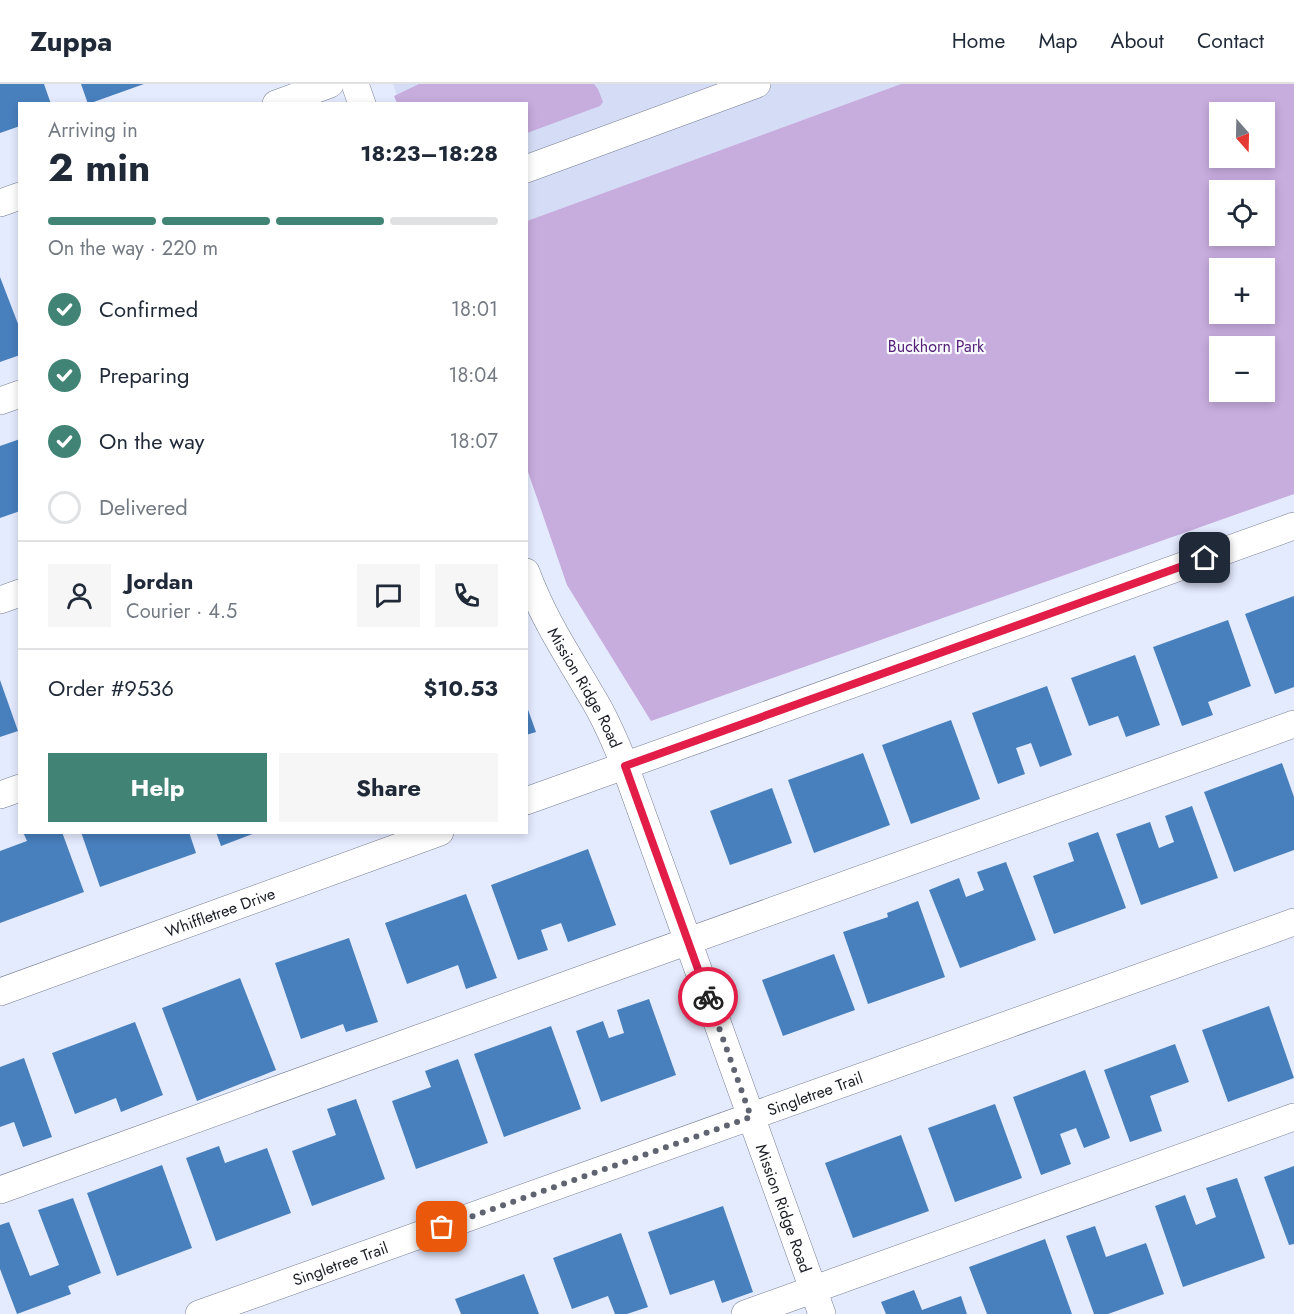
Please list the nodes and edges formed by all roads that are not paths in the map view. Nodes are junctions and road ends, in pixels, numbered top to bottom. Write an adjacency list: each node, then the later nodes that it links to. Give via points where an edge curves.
1 (330, 84): 4 (street)
2 (355, 84): 5 (street)
3 (757, 84): 6 (street)
4 (281, 102)
5 (361, 102)
6 (528, 168)
7 (18, 197): 8 (street)
8 (0, 203)
9 (18, 395): 10 (street)
10 (0, 401)
11 (1294, 526): 17 (street)
12 (528, 583): 15 (street, Mission Ridge Road)
13 (18, 594): 14 (street)
14 (0, 600)
15 (532, 604): 17 (street, Mission Ridge Road, via 592,696)
16 (1294, 724): 23 (street)
17 (625, 766): 20 (street); 23 (street, Mission Ridge Road)
18 (18, 790): 19 (street)
19 (0, 795)
20 (528, 800)
21 (434, 834): 24 (street, Whiffletree Drive)
22 (1294, 922): 25 (street, Singletree Trail)
23 (688, 942): 25 (street, Mission Ridge Road); 27 (street)
24 (0, 992)
25 (751, 1117): 28 (street, Mission Ridge Road); 29 (street, Singletree Trail)
26 (1294, 1117): 28 (street)
27 (0, 1190)
28 (818, 1302): 30 (street)
29 (199, 1314)
30 (745, 1314)

